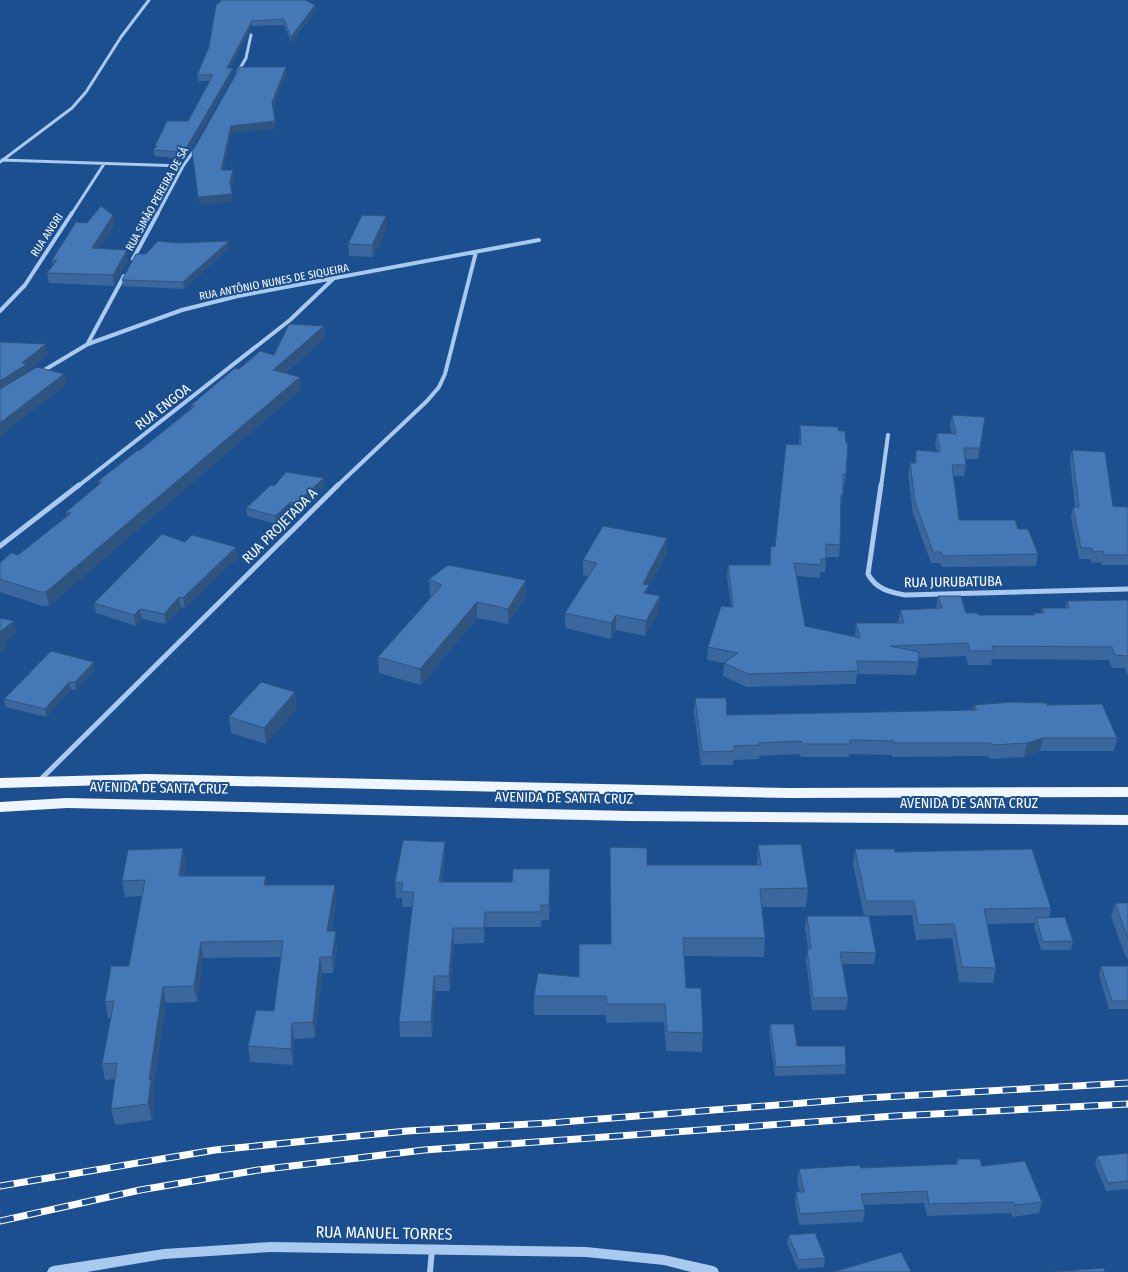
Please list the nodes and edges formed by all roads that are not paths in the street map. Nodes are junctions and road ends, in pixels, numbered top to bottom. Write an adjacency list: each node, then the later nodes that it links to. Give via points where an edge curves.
1 (149, 0): 5 (street, via 77,103)
2 (251, 35): 3 (street, via 246,58)
3 (237, 75)
4 (196, 146): 7 (street, RUA SIMÃO PEREIRA DE SÁ)
5 (1, 161): 6 (street)
6 (104, 164): 7 (street); 11 (street, RUA ANORI, via 25,285)
7 (183, 166): 12 (street, RUA SIMÃO PEREIRA DE SÁ)
8 (539, 240): 9 (street, RUA ANTÔNIO NUNES DE SIQUEIRA)
9 (476, 252): 10 (street, RUA ANTÔNIO NUNES DE SIQUEIRA); 17 (street, RUA PROJETADA A, via 445,374 428,401 336,487)
10 (333, 278): 12 (street, RUA ANTÔNIO NUNES DE SIQUEIRA, via 203,304); 15 (street, RUA ENGOA, via 290,320 218,378)
11 (0, 311)
12 (88, 344): 13 (street, RUA ANTÔNIO NUNES DE SIQUEIRA)
13 (32, 378)
14 (888, 435): 16 (street, RUA JURUBATUBA, via 868,574 872,583 881,590 905,595)
15 (0, 546)
16 (1128, 589)
17 (39, 781): 18 (main road, AVENIDA DE SANTA CRUZ); 19 (main road, AVENIDA DE SANTA CRUZ, via 146,779 789,793)
18 (0, 783)
19 (1128, 792)
20 (0, 807): 21 (main road, AVENIDA DE SANTA CRUZ, via 67,803 630,816)
21 (1128, 820)
22 (432, 1250): 23 (street, RUA MANUEL TORRES, via 271,1247 164,1254); 24 (street); 25 (street, RUA MANUEL TORRES, via 586,1252 664,1260)
23 (54, 1272)
24 (430, 1272)
25 (713, 1272)

